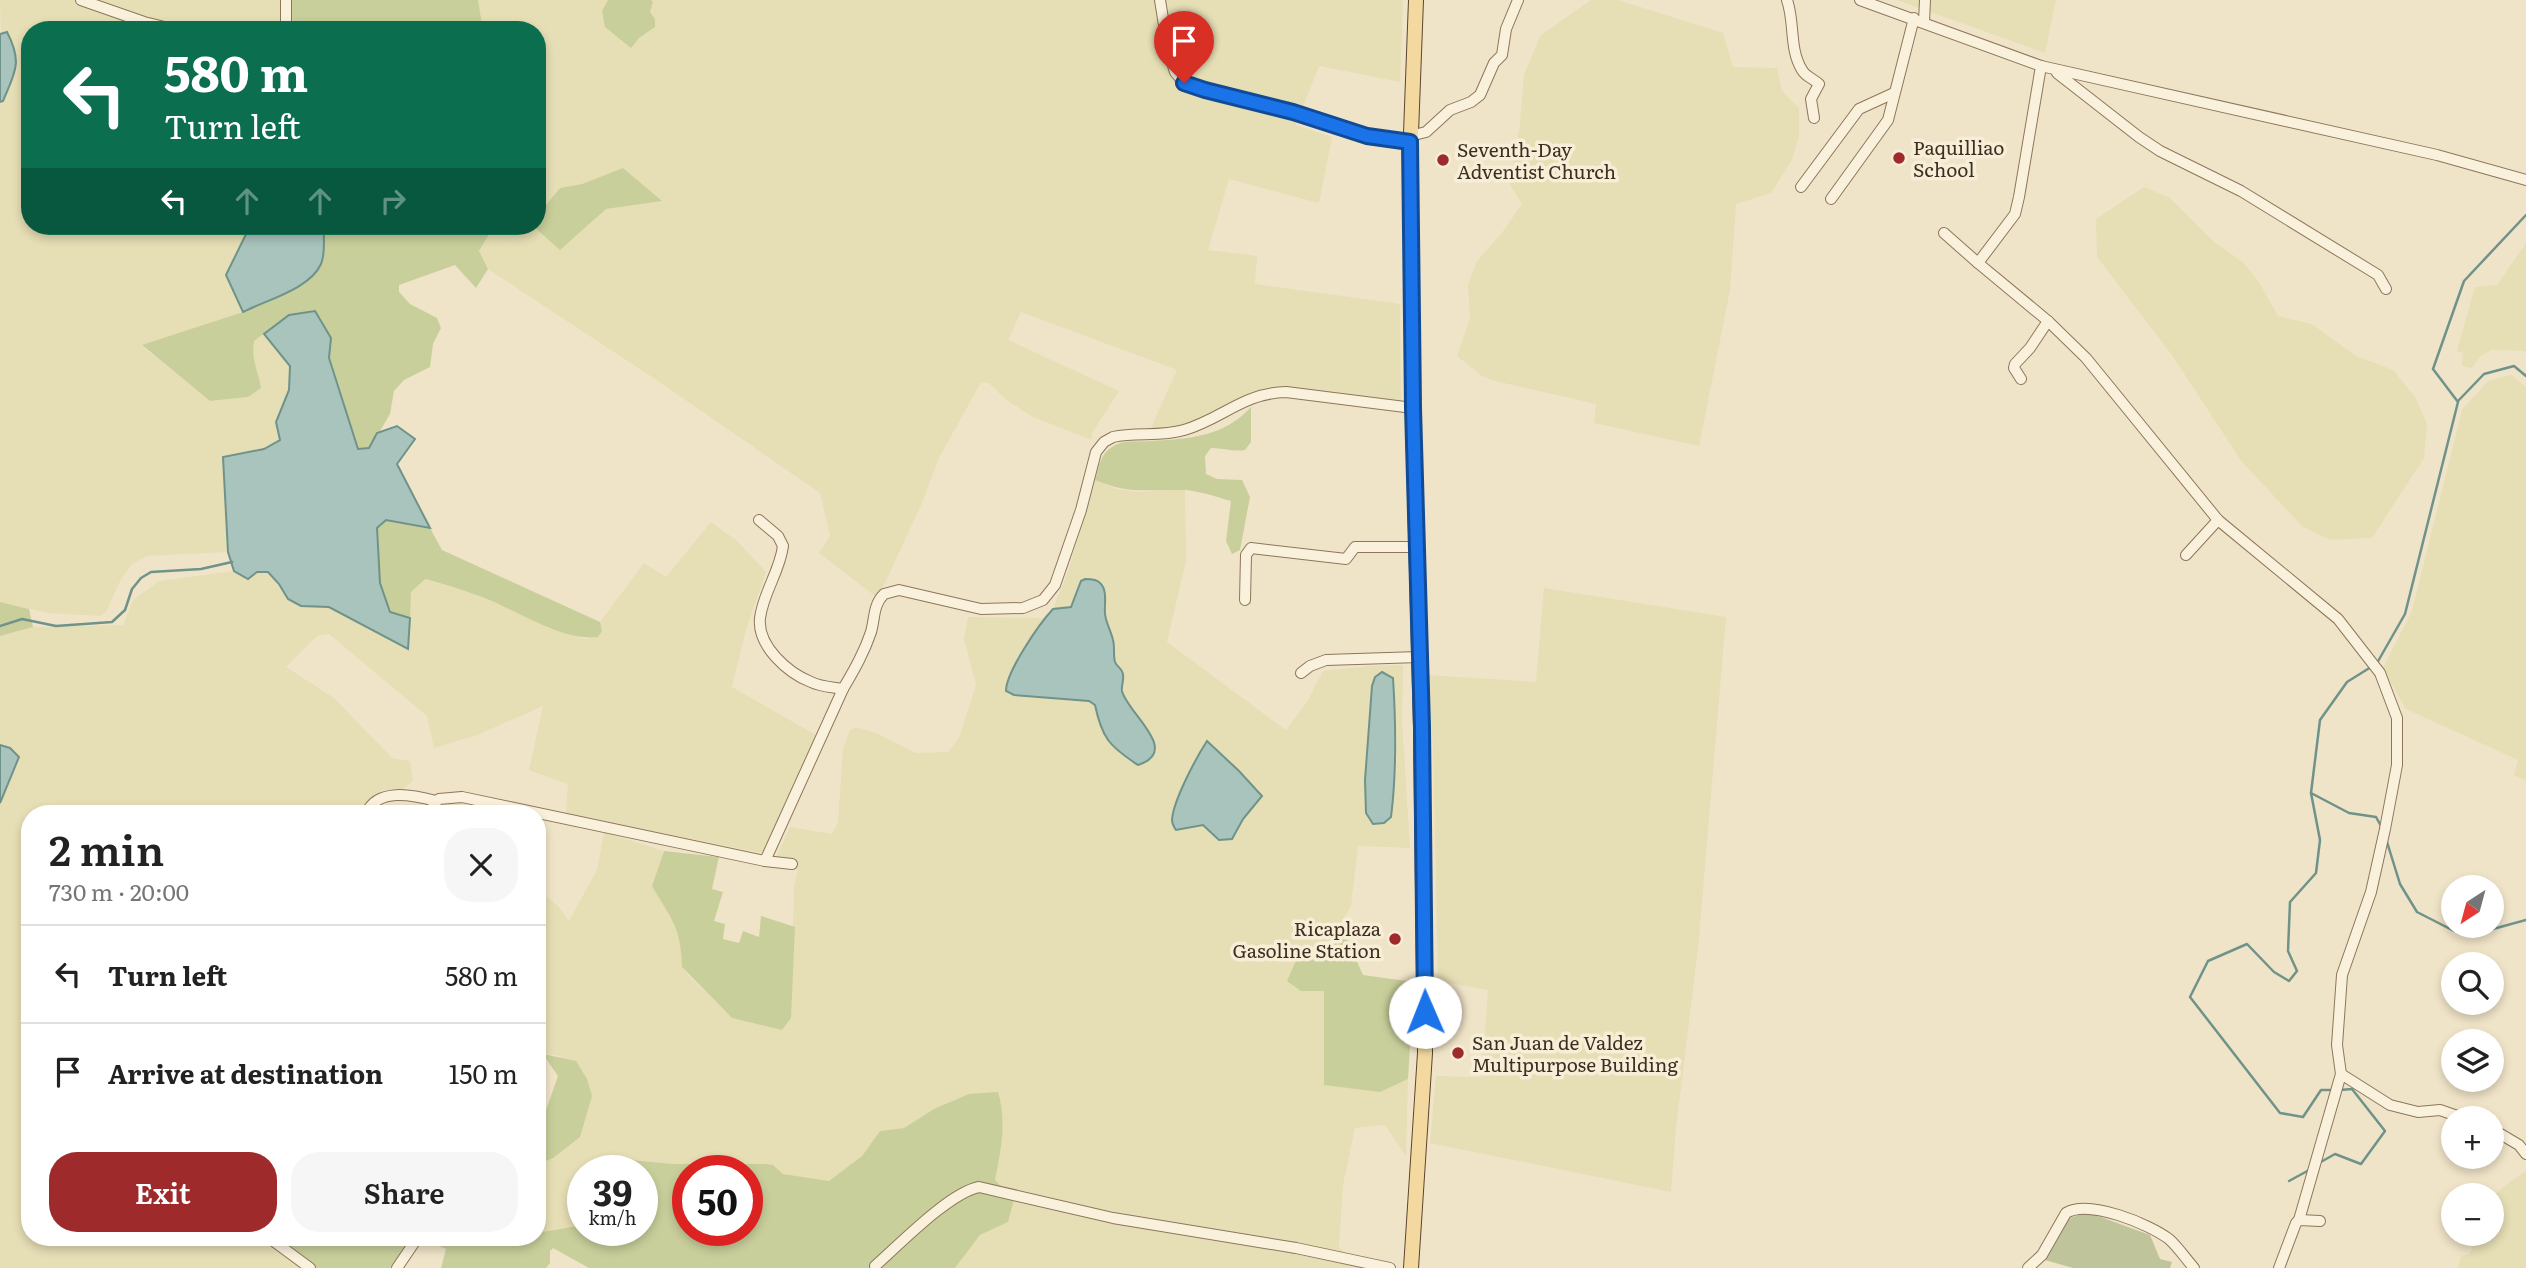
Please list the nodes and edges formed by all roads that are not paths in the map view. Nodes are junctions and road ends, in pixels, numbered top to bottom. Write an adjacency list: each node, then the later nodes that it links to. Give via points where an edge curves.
1 (80, 0): 10 (street)
2 (286, 0): 11 (street)
3 (1160, 0): 16 (street, via 1168,50 1184,83 1367,136)
4 (1416, 0): 16 (main road)
5 (1518, 0): 16 (street, via 1502,55 1494,62 1480,95)
6 (1787, 0): 15 (street, via 1796,55 1803,72 1819,84 1811,99)
7 (1860, 0): 9 (street)
8 (1925, 0): 9 (street)
9 (1919, 20): 12 (street); 14 (street)
10 (130, 21)
11 (286, 21)
12 (2041, 66): 13 (street); 21 (street, via 2015,214)
13 (2053, 69): 17 (street, via 2437,155); 22 (street, via 2160,151 2241,191 2378,275)
14 (1894, 93): 18 (street, via 1859,109); 19 (street, via 1888,120)
15 (1814, 118)
16 (1410, 139): 25 (main road)
17 (2526, 180)
18 (1801, 187)
19 (1831, 199)
20 (1944, 233): 21 (street)
21 (1978, 262): 23 (street)
22 (2386, 289)
23 (2048, 321): 24 (street, via 2015,364); 27 (street, via 2086,358)
24 (2021, 379)
25 (1413, 408): 28 (main road); 33 (street, via 1266,393 1181,431 1108,439 1096,452 1069,546 1048,597 1023,608 981,609 899,590 888,592 878,601 863,653)
26 (758, 520): 33 (street, via 783,546 760,617 763,637 781,662 801,678)
27 (2218, 520): 29 (street); 41 (street, via 2338,619 2380,673 2397,718 2397,765 2385,829 2371,892 2342,975 2336,1045)
28 (1416, 547): 30 (street, via 1354,547 1347,559 1251,548 1246,555); 31 (main road)
29 (2186, 555)
30 (1245, 600)
31 (1419, 657): 32 (street, via 1326,660); 53 (main road, via 1425,1053)
32 (1301, 673)
33 (843, 688): 39 (street)
34 (436, 801): 35 (street, via 412,795 381,797); 36 (street); 37 (street, via 463,797)
35 (371, 805)
36 (434, 805)
37 (501, 805)
38 (546, 815): 39 (street)
39 (765, 861): 40 (street)
40 (792, 864)
41 (2341, 1073): 42 (street, via 2390,1105 2418,1112); 45 (street)
42 (2441, 1110)
43 (2504, 1136): 44 (street)
44 (2526, 1154)
45 (2299, 1220): 46 (street); 56 (street)
46 (2320, 1221)
47 (280, 1246): 50 (street)
48 (412, 1246): 51 (street)
49 (875, 1266): 52 (street, via 947,1205 979,1187 1113,1218)
50 (310, 1268)
51 (397, 1268)
52 (1390, 1268)
53 (1411, 1268)
54 (2028, 1268): 55 (street, via 2042,1255 2066,1213 2083,1208 2127,1219 2164,1236)
55 (2194, 1268)
56 (2279, 1268)

